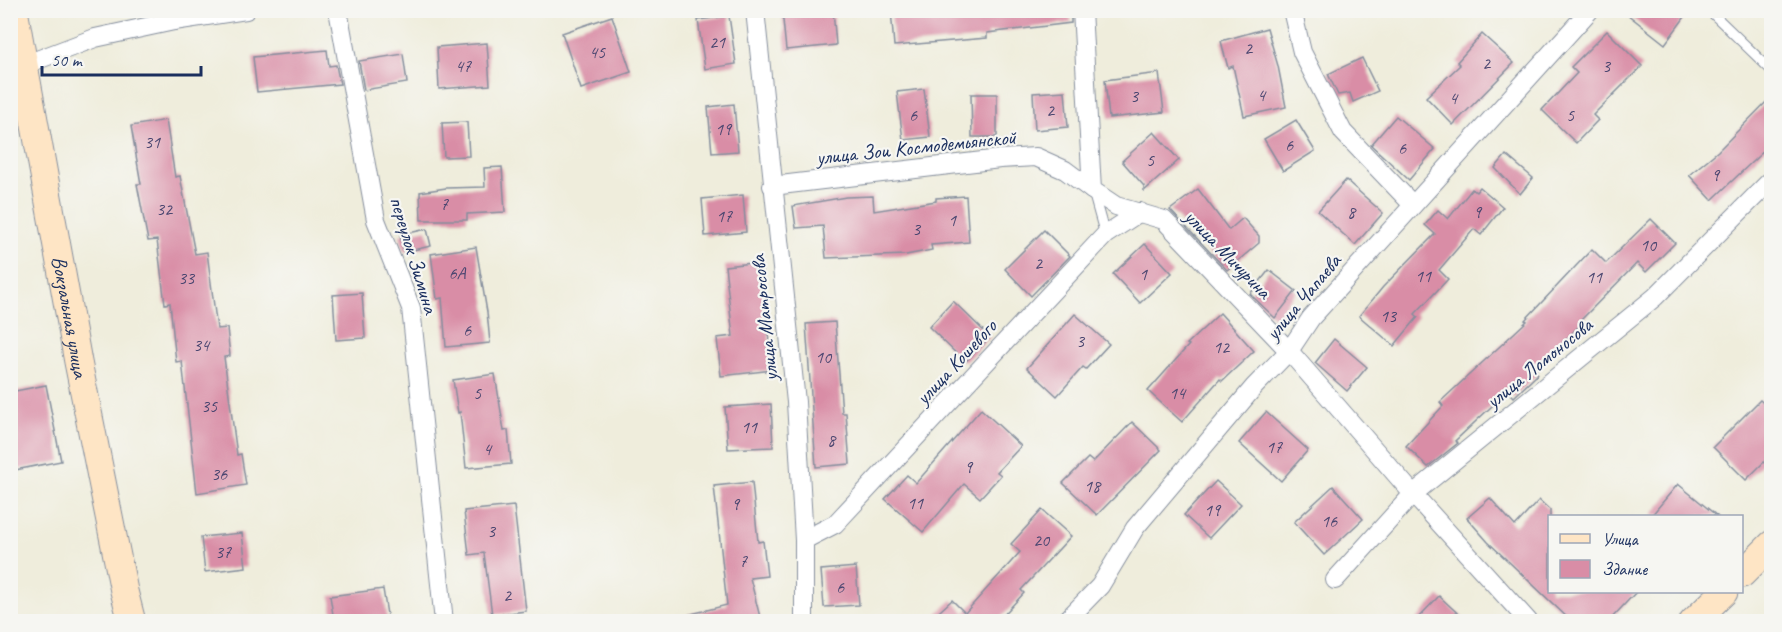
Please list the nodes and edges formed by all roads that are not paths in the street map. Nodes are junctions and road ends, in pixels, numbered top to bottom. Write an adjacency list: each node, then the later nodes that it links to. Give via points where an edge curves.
1 (14, 10): 9 (street, Вокзальная улица)
2 (246, 10): 9 (street, via 94,38)
3 (338, 10): 25 (street, переулок Зимина, via 376,220 411,308)
4 (755, 10): 12 (street, улица Матросова)
5 (1082, 10): 13 (street)
6 (1292, 10): 14 (street, via 1302,52 1342,132)
7 (1590, 10): 14 (street, улица Чапаева)
8 (1709, 10): 10 (lane)
9 (24, 66): 24 (street, Вокзальная улица, via 78,362)
10 (1772, 71)
11 (1772, 179): 18 (street, улица Ломоносова, via 1654,297)
12 (772, 186): 13 (street, улица Зои Космодемьянской, via 1036,157 1065,170); 19 (street, улица Матросова, via 796,402)
13 (1092, 190): 15 (street, улица Мичурина, via 1116,206); 16 (lane)
14 (1413, 205): 17 (street, улица Чапаева, via 1311,318)
15 (1140, 212): 16 (street, улица Кошевого); 17 (street, улица Мичурина, via 1164,220)
16 (1105, 235): 19 (street, улица Кошевого, via 835,524)
17 (1289, 351): 18 (street, улица Мичурина); 27 (street, улица Чапаева, via 1135,528 1100,586)
18 (1413, 494): 22 (street, улица Ломоносова); 28 (street, улица Мичурина)
19 (804, 540): 26 (street, улица Матросова)
20 (1772, 544): 21 (street)
21 (1743, 573)
22 (1335, 580)
23 (1722, 593): 29 (street)
24 (132, 621)
25 (444, 621)
26 (804, 621)
27 (1065, 621)
28 (1529, 621)
29 (1694, 621)

